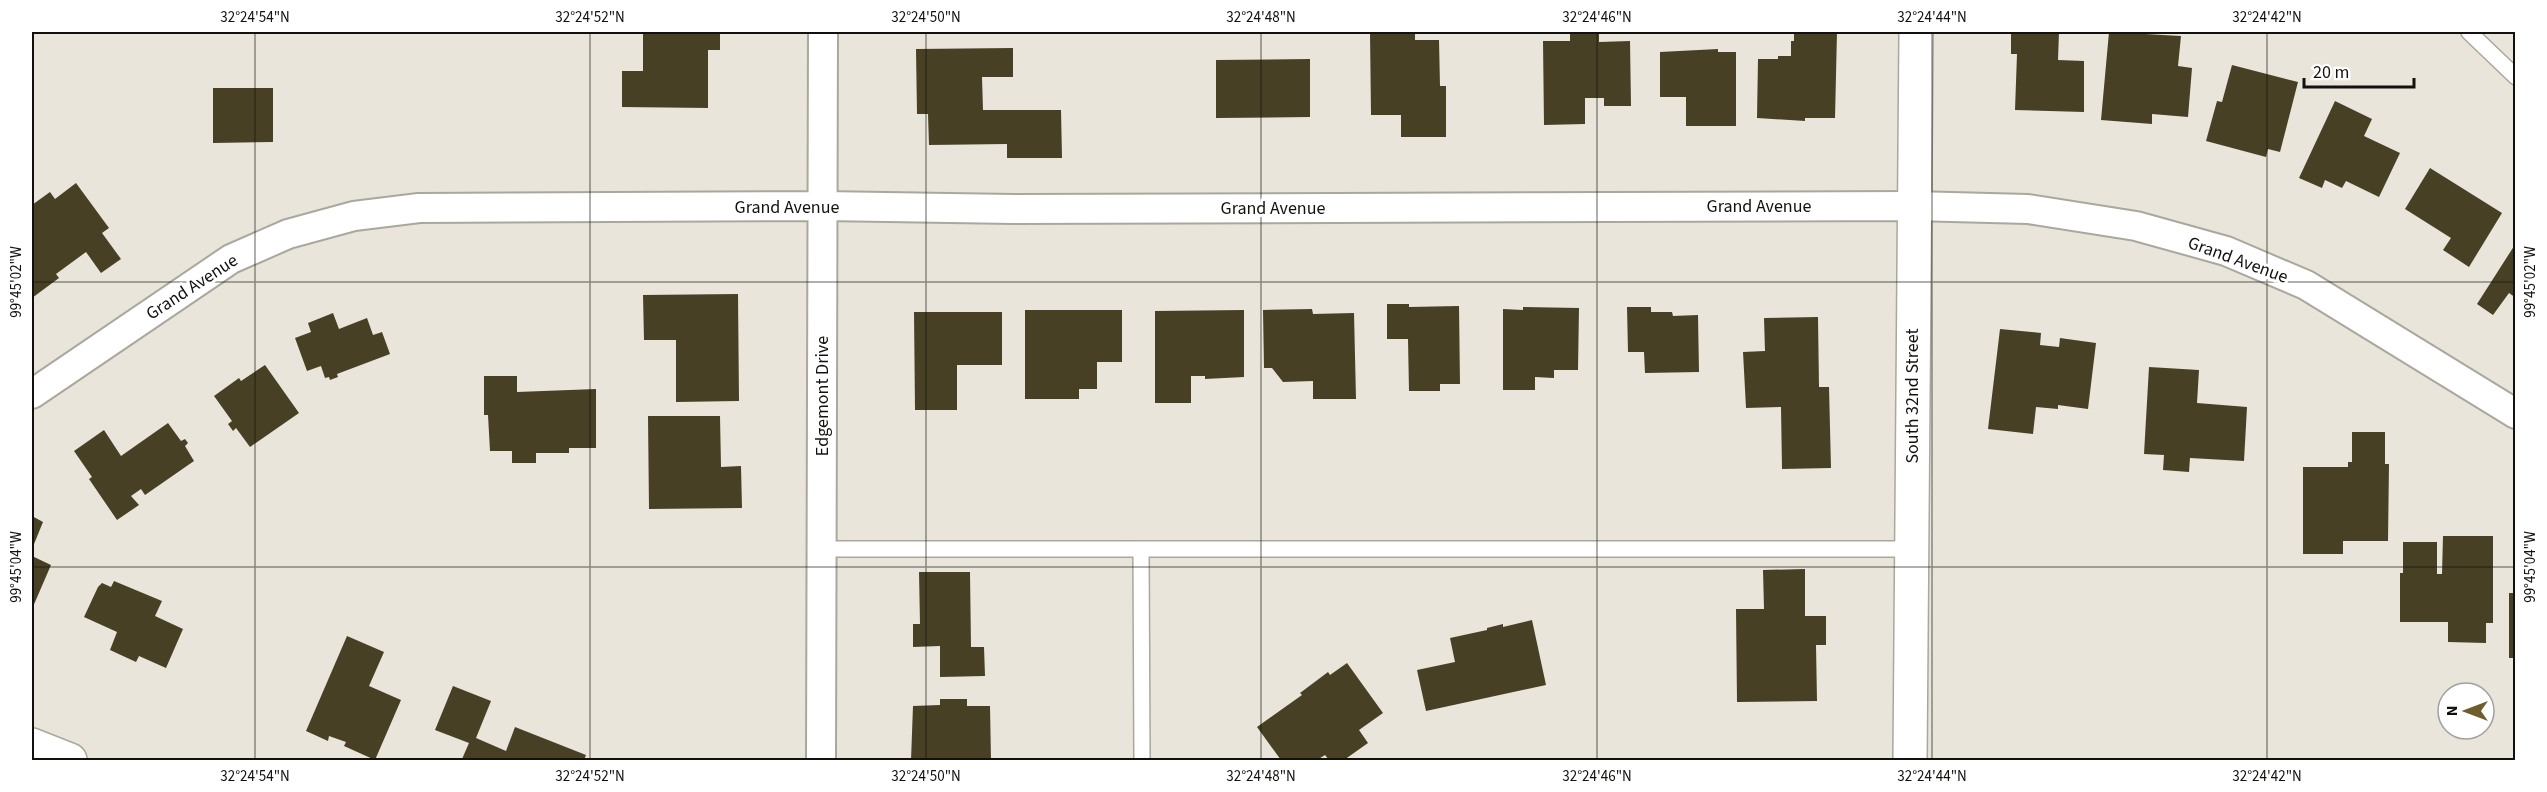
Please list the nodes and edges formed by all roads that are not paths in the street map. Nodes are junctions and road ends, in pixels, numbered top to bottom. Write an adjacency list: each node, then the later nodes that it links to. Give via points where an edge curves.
1 (823, 32): 5 (street, Edgemont Drive)
2 (1916, 32): 6 (street, South 32nd Street)
3 (2469, 32): 4 (lane)
4 (2516, 77)
5 (823, 206): 6 (street, Grand Avenue); 7 (street, Grand Avenue, via 419,208 354,216 288,234 231,259); 9 (street, Edgemont Drive)
6 (1913, 206): 8 (street, Grand Avenue, via 2028,209 2136,226 2226,251 2306,285); 11 (street, South 32nd Street)
7 (32, 394)
8 (2516, 414)
9 (821, 549): 10 (lane); 14 (street, Edgemont Drive)
10 (1141, 549): 11 (lane); 15 (lane)
11 (1912, 549): 16 (street, South 32nd Street)
12 (32, 745): 13 (street)
13 (70, 760)
14 (821, 760)
15 (1142, 760)
16 (1910, 760)

